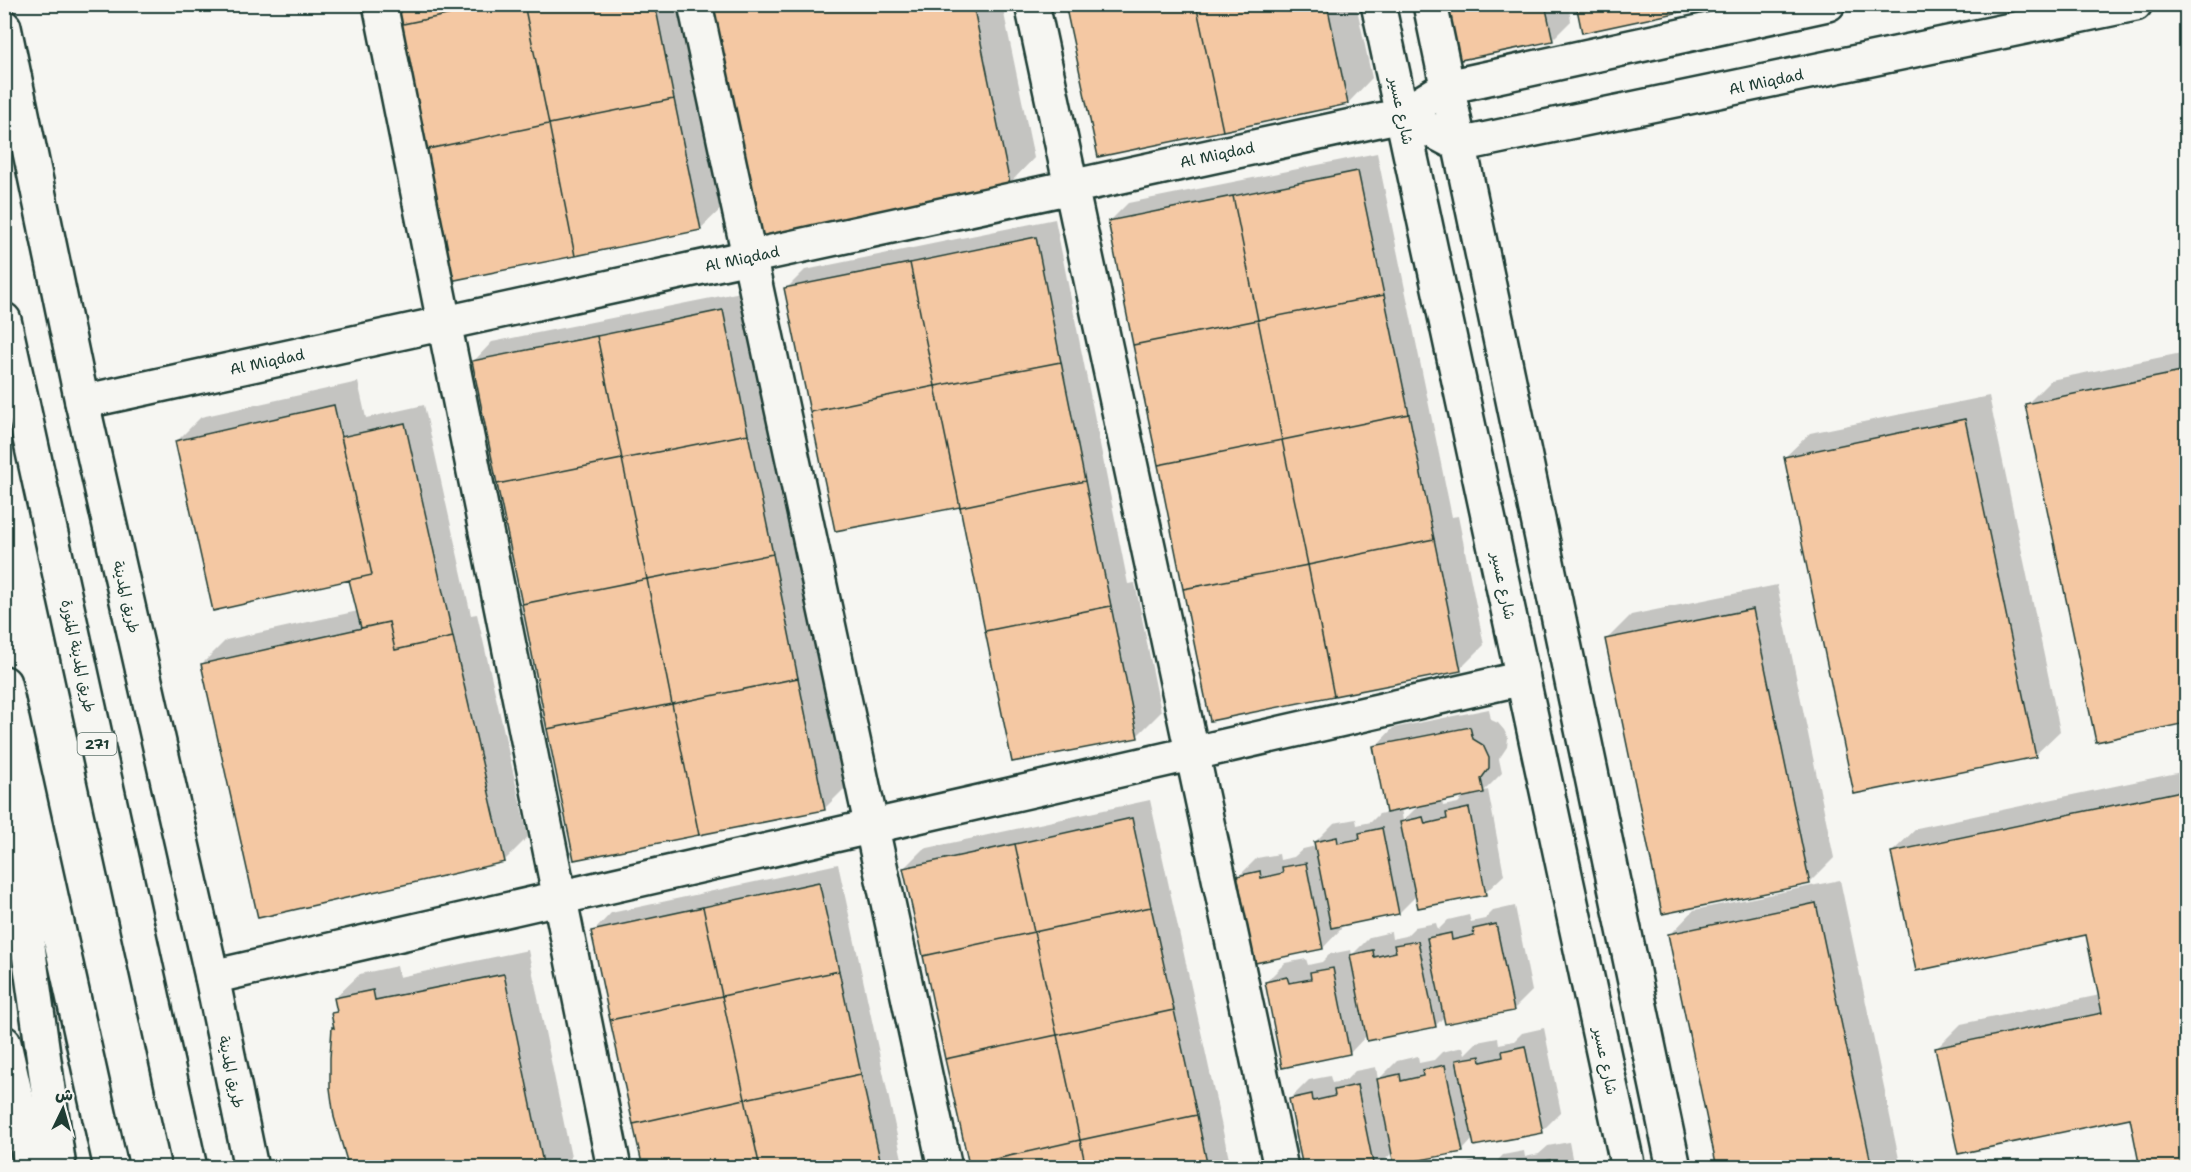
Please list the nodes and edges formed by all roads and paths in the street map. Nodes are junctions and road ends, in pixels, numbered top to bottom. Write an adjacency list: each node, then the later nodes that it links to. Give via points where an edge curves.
1 (380, 4): 15 (main road)
2 (695, 4): 13 (main road)
3 (1032, 4): 12 (main road)
4 (1378, 4): 10 (main road, شارع عسير)
5 (1430, 4): 9 (main road)
6 (1828, 4): 9 (main road, Al Miqdad)
7 (2135, 4): 11 (main road, Al Miqdad)
8 (4, 27): 16 (main road, طريق المدينة)
9 (1447, 87): 10 (main road, Al Miqdad); 11 (main road)
10 (1402, 115): 11 (main road); 12 (main road, Al Miqdad); 17 (main road, شارع عسير)
11 (1459, 145): 36 (main road)
12 (1071, 187): 13 (main road, Al Miqdad); 19 (main road)
13 (749, 257): 15 (main road, Al Miqdad); 21 (main road)
14 (4, 320): 23 (main road, طريق المدينة المنورة / 271)
15 (444, 324): 16 (main road, Al Miqdad); 22 (main road)
16 (82, 402): 24 (main road, طريق المدينة)
17 (1523, 678): 19 (main road); 35 (main road, شارع عسير)
18 (4, 683): 28 (main road)
19 (1192, 753): 21 (main road); 34 (main road)
20 (4, 774): 27 (main road)
21 (871, 826): 22 (main road); 33 (main road)
22 (560, 896): 24 (main road); 32 (main road)
23 (137, 928): 29 (main road, طريق المدينة المنورة / 271); 30 (main road)
24 (212, 977): 31 (main road, طريق المدينة)
25 (4, 1043): 26 (main road)
26 (32, 1167)
27 (59, 1167)
28 (111, 1167)
29 (190, 1167)
30 (213, 1167)
31 (251, 1167)
32 (614, 1167)
33 (945, 1167)
34 (1281, 1167)
35 (1628, 1167)
36 (1674, 1167)

